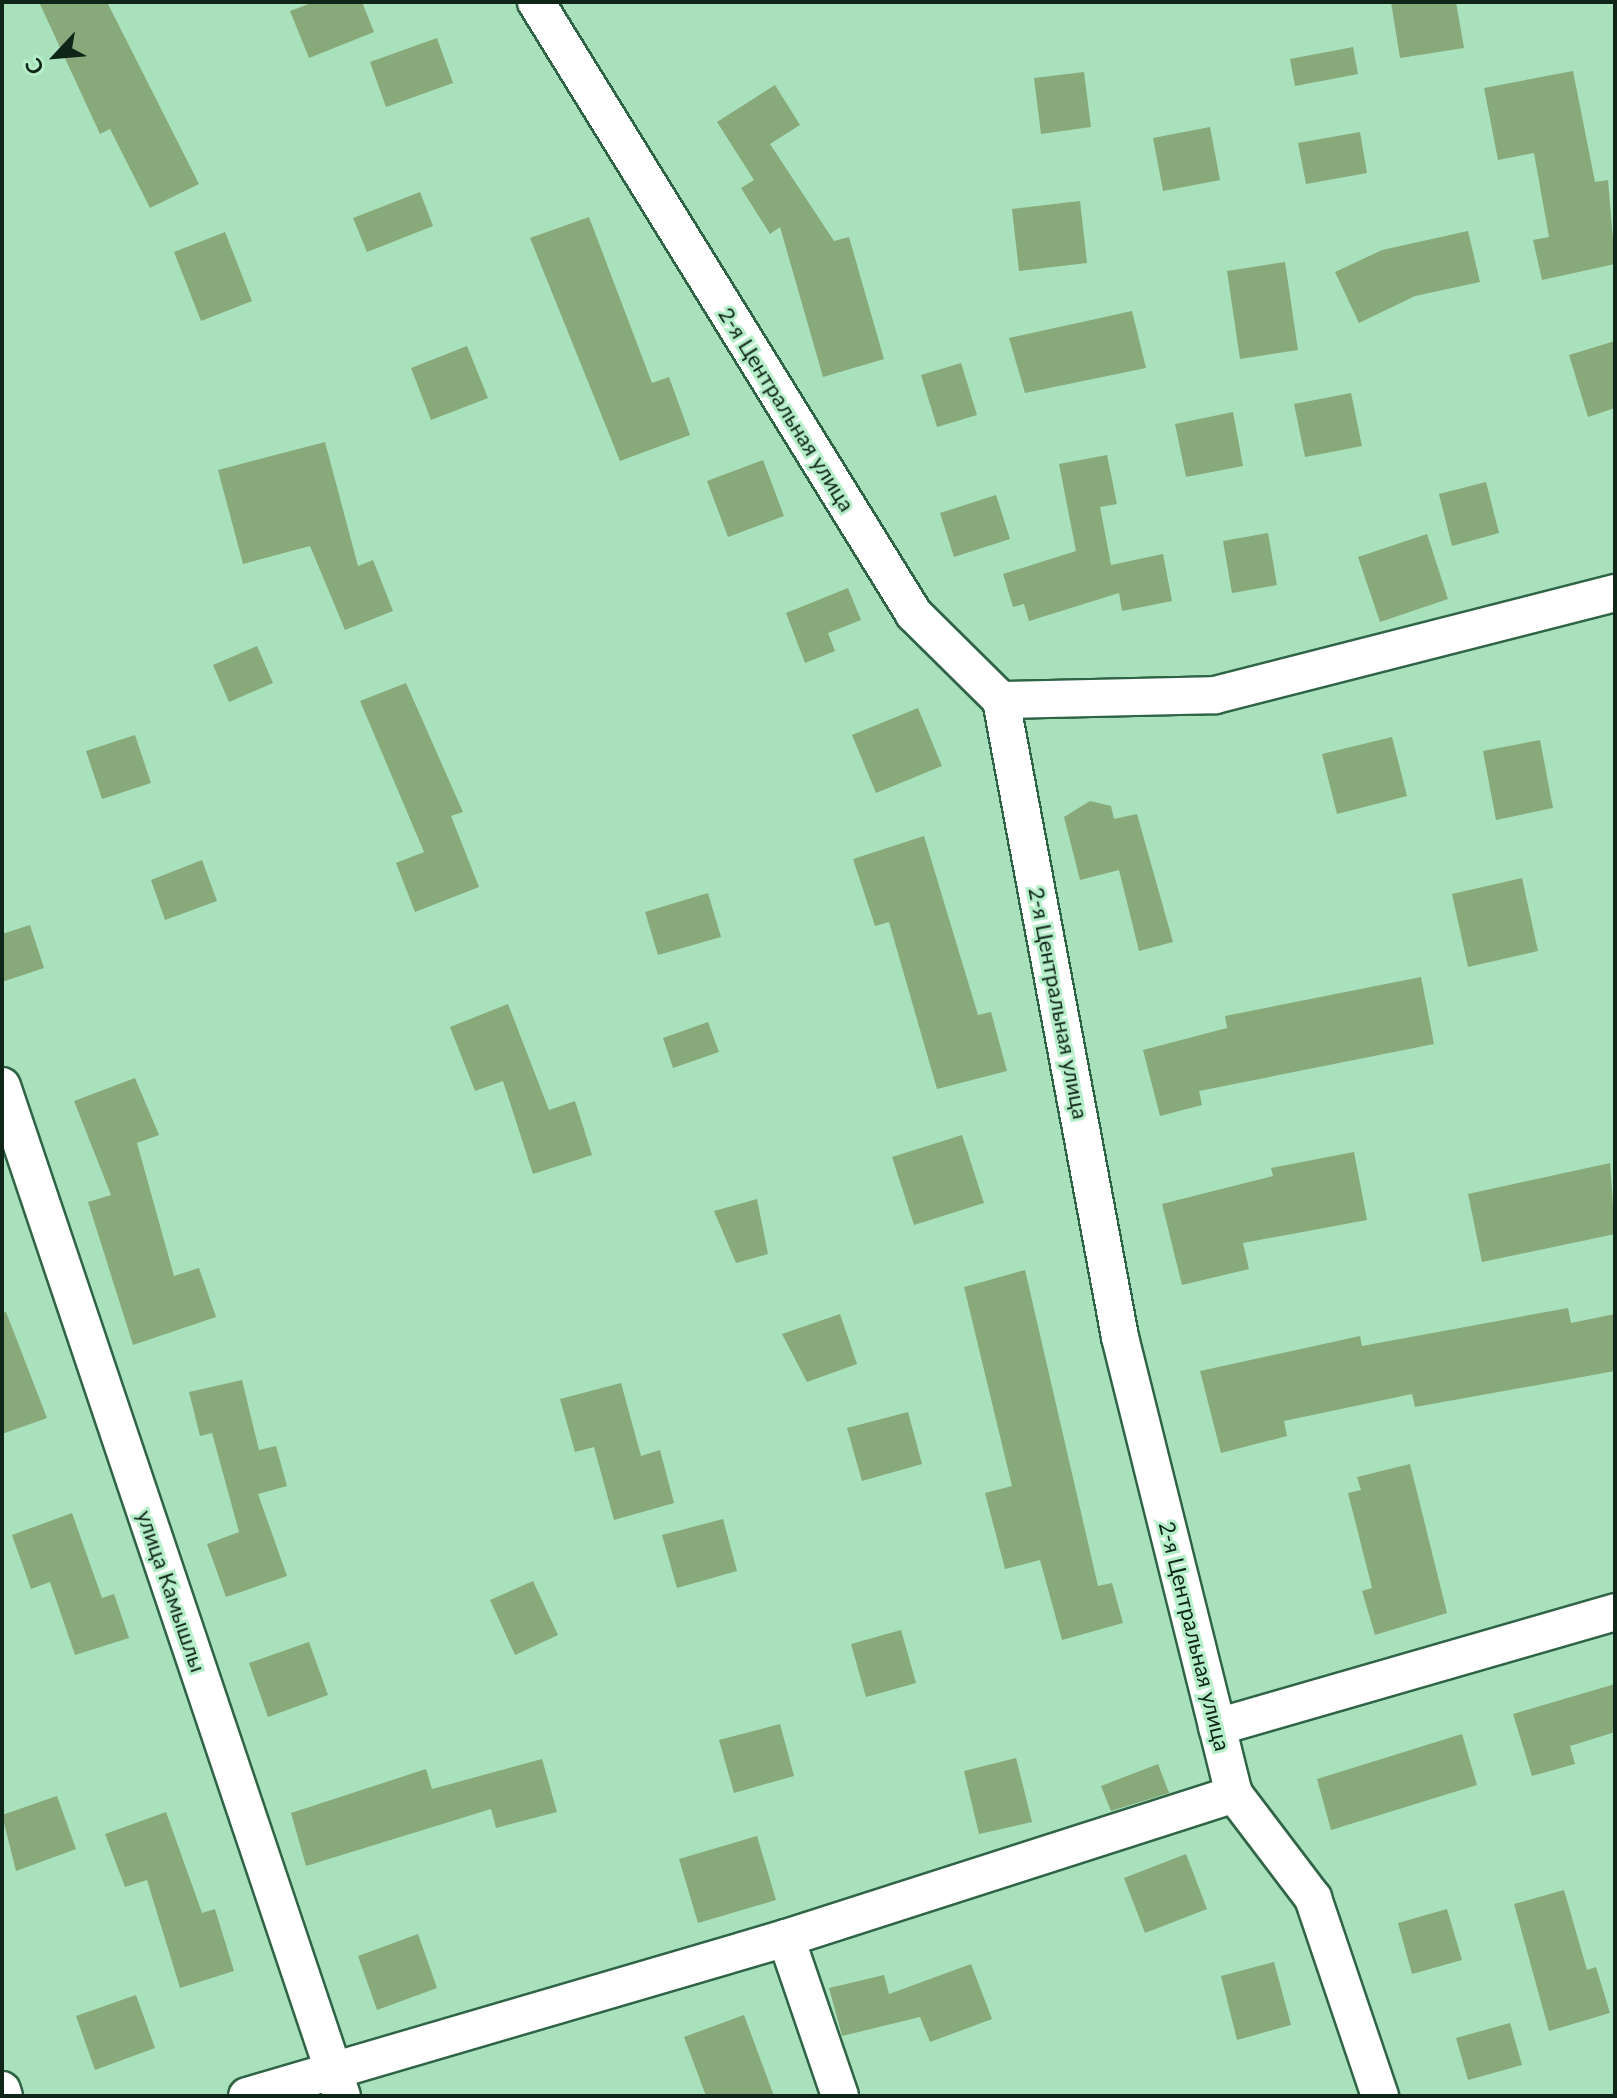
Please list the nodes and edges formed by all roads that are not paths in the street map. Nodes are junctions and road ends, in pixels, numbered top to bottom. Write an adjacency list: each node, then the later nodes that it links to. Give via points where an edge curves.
1 (536, 2): 3 (street, 2-я Центральная улица, via 914,614)
2 (1615, 593): 3 (street, via 1215,695)
3 (1001, 700): 6 (street, 2-я Центральная улица, via 1120,1337)
4 (2, 1086): 9 (street, улица Камышлы)
5 (1615, 1612): 6 (street)
6 (1217, 1727): 7 (street, 2-я Центральная улица)
7 (1234, 1794): 8 (street); 12 (street, 2-я Центральная улица, via 1313,1898)
8 (786, 1938): 9 (street); 11 (street)
9 (337, 2082): 10 (street)
10 (247, 2096)
11 (840, 2096)
12 (1380, 2096)

